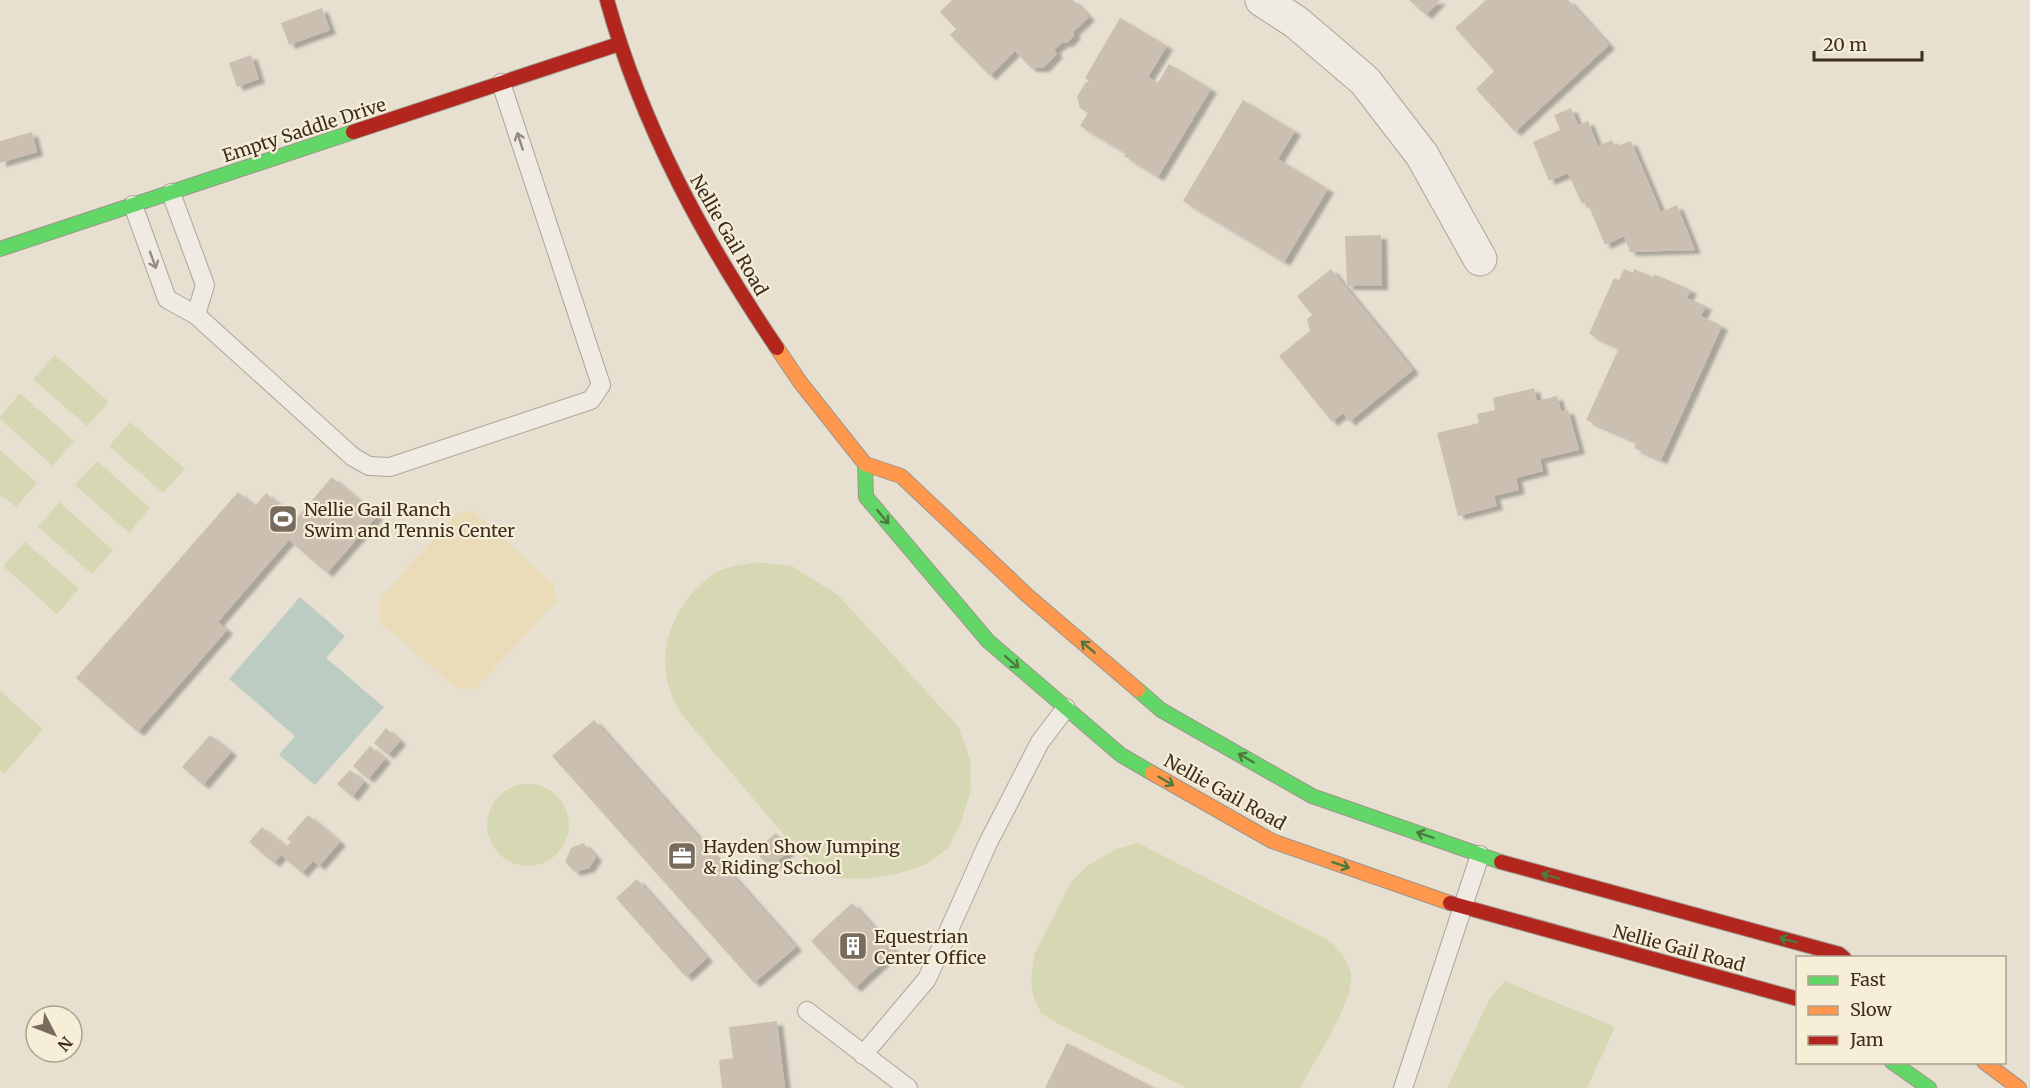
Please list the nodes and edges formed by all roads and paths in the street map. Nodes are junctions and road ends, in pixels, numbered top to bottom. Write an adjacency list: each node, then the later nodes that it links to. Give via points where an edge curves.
1 (607, 0): 3 (street, Nellie Gail Road)
2 (1262, 0): 8 (street, via 1296,22 1365,81 1422,154)
3 (619, 44): 4 (street, Empty Saddle Drive); 10 (street, Nellie Gail Road, via 651,126 690,208 800,382)
4 (501, 83): 5 (street, Empty Saddle Drive); 9 (lane, one-way to 4, via 353,457 369,466 390,467 591,400 601,385)
5 (171, 193): 6 (street, Empty Saddle Drive); 9 (lane, via 205,285)
6 (133, 205): 7 (street, Empty Saddle Drive); 9 (lane, one-way to 9, via 167,298)
7 (0, 249)
8 (1480, 259)
9 (196, 315)
10 (865, 465): 11 (street, Nellie Gail Road, one-way to 11, via 866,497 988,641); 12 (street, Nellie Gail Road, one-way to 10, via 1312,796 1161,710 1028,596 901,477)
11 (1065, 708): 13 (street, Nellie Gail Road, one-way to 13, via 1121,755 1272,841); 17 (lane, via 1040,742 988,843 927,979)
12 (1480, 855): 13 (lane); 14 (street, Nellie Gail Road, one-way to 12)
13 (1464, 908): 15 (street, Nellie Gail Road); 21 (lane)
14 (1842, 956)
15 (1796, 999)
16 (807, 1011): 17 (lane)
17 (863, 1055): 20 (lane)
18 (1895, 1064): 22 (street)
19 (1987, 1064): 23 (street)
20 (908, 1088)
21 (1403, 1088)
22 (1929, 1088)
23 (2019, 1088)

